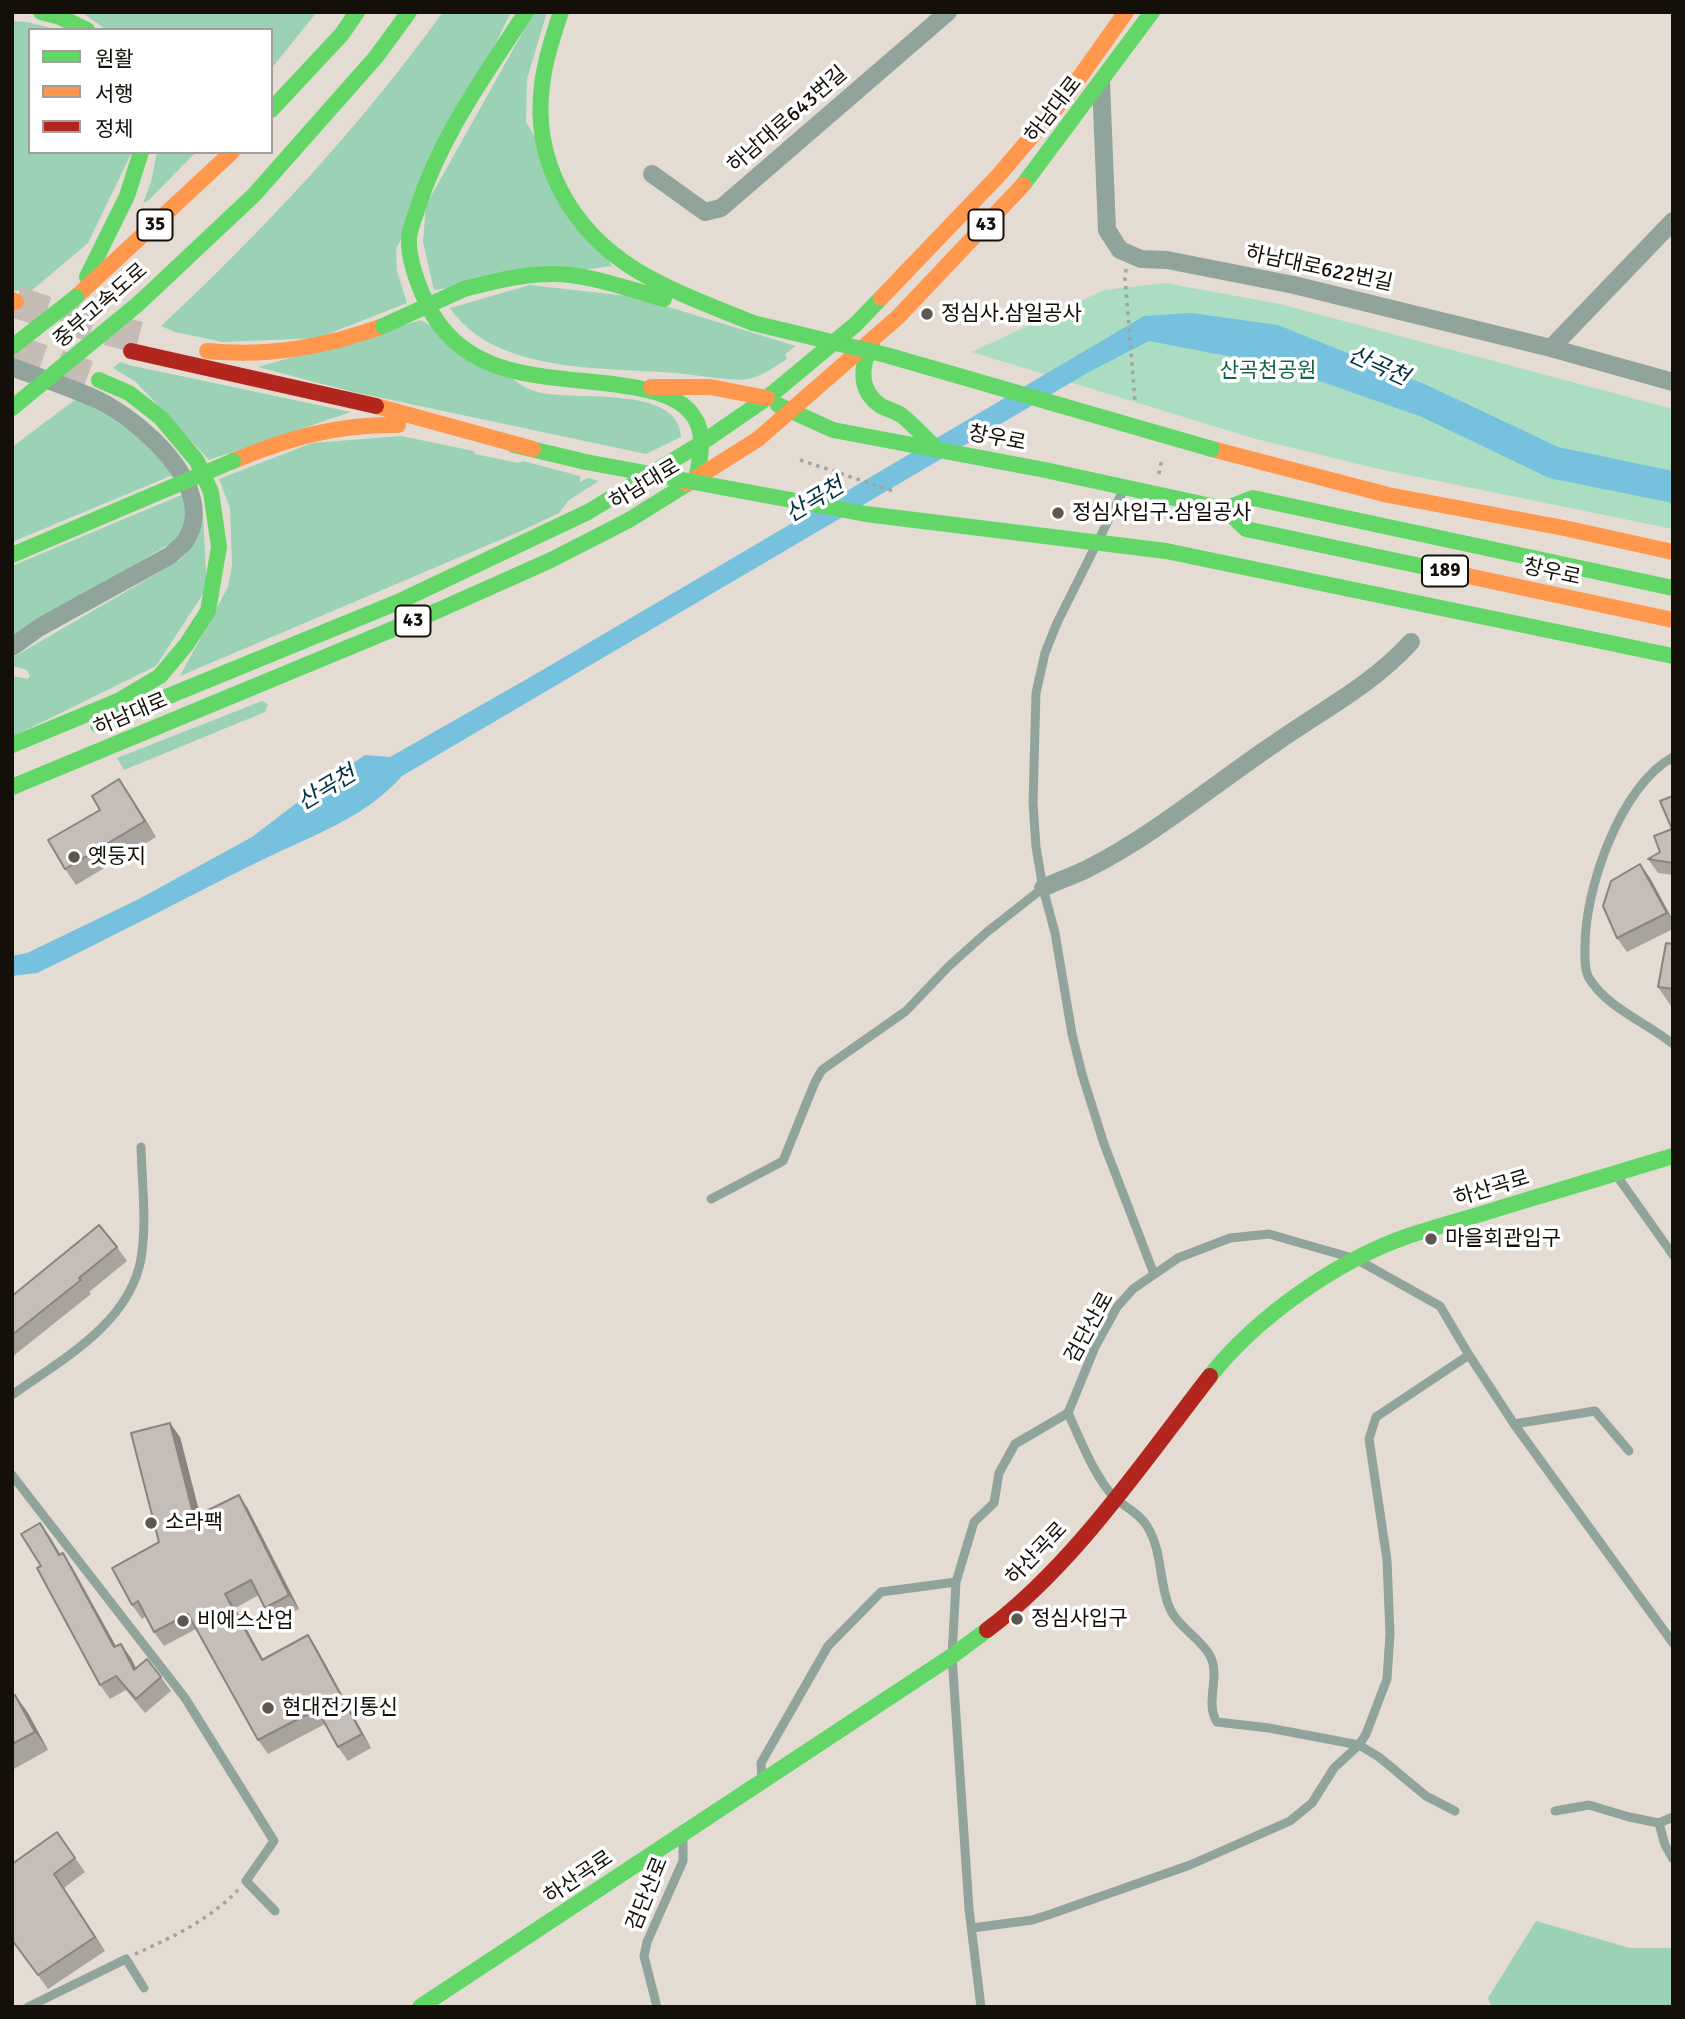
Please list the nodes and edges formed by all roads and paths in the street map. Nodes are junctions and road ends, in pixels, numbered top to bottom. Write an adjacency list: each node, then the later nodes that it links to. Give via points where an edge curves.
1 (41, 12): 9 (main road)
2 (357, 12): 11 (main road)
3 (409, 12): 29 (main road, 중부고속도로 / 35, bridge, via 376,57 254,195 138,304)
4 (526, 12): 27 (main road, via 433,167 409,239 419,283 429,311 448,336 483,360 527,375)
5 (561, 12): 18 (main road, via 545,61 540,122 542,147 565,203 607,250 634,268)
6 (948, 12): 14 (street, 하남대로643번길, via 722,208 705,212)
7 (1126, 12): 28 (main road, 하남대로 / 43, via 1067,95 998,176 856,324)
8 (1152, 12): 10 (main road, 하남대로 / 43)
9 (83, 28)
10 (1101, 83): 19 (main road, 하남대로 / 43, via 1023,185); 22 (street, 하남대로622번길, via 1107,230 1120,250 1141,259 1294,285)
11 (273, 108)
12 (140, 154): 17 (main road, via 123,206)
13 (230, 154): 17 (main road, 중부고속도로 / 35)
14 (652, 174)
15 (1673, 221): 22 (street)
16 (1125, 278): 30 (path)
17 (76, 297): 21 (main road, 중부고속도로 / 35, bridge)
18 (754, 323): 20 (main road, bridge, via 584,277 556,274 508,277 464,289 383,326 275,355 226,354); 40 (main road, bridge, via 886,355 1388,495)
19 (874, 338): 31 (main road, 하남대로 / 43); 34 (main road, via 863,358 861,375 869,397 901,415)
20 (145, 339)
21 (12, 347)
22 (1551, 348): 26 (street, 하남대로622번길)
23 (131, 351): 33 (main road, via 387,409)
24 (12, 368): 45 (street, via 97,400 125,416 177,464 193,499 193,510 186,540 171,555 40,627)
25 (99, 380): 47 (main road, via 129,393 161,418 197,461 211,492 219,547 208,611 160,676 118,701)
26 (1673, 382)
27 (646, 387): 28 (main road, 창우로, via 743,390); 32 (main road, via 671,397 693,415)
28 (767, 398): 31 (main road, 창우로 / 189); 32 (main road, 하남대로 / 43)
29 (12, 408)
30 (1136, 408)
31 (790, 411): 34 (main road, 창우로 / 189, via 833,430); 36 (main road, 하남대로 / 43, via 758,439)
32 (700, 444): 36 (main road); 49 (main road, 하남대로 / 43, via 588,512 398,602)
33 (533, 449): 41 (main road, bridge, via 402,425 339,426 306,433 233,461); 46 (main road, bridge, via 866,513 1166,551)
34 (937, 449): 38 (main road, 창우로 / 189)
35 (800, 460): 37 (path)
36 (695, 478): 50 (main road, 하남대로 / 43, via 629,520 551,560)
37 (863, 481)
38 (1125, 487): 39 (main road, 창우로 / 189); 51 (lane, via 1057,623 1036,693 1033,803)
39 (1225, 509): 42 (main road, 창우로 / 189, via 1253,498); 43 (main road, 창우로 / 189, via 1246,529)
40 (1673, 552)
41 (12, 555)
42 (1673, 588)
43 (1673, 620)
44 (1410, 642): 51 (street, via 1360,689 1147,833 1087,869)
45 (12, 648)
46 (1673, 656)
47 (12, 745)
48 (1673, 757): 52 (lane, via 1645,780 1624,811 1598,870 1585,940 1588,976 1608,1001)
49 (12, 760)
50 (12, 787)
51 (1043, 888): 56 (lane, via 978,940 906,1011 822,1070 783,1161); 59 (lane, via 1082,1074)
52 (1673, 1044)
53 (141, 1147): 61 (lane, via 141,1261 125,1300 89,1340)
54 (1673, 1156): 55 (main road, 하산곡로)
55 (1616, 1175): 57 (lane); 58 (main road, 하산곡로, via 1435,1227)
56 (711, 1199)
57 (1673, 1255)
58 (1356, 1259): 59 (lane, 검단산로, via 1269,1234 1230,1238 1178,1258); 60 (lane, 검단산로, via 1440,1306); 66 (main road, 하산곡로, via 1310,1287 1226,1357)
59 (1154, 1274): 62 (lane, 검단산로, via 1117,1307)
60 (1469, 1355): 63 (lane, 검단산로); 70 (lane, via 1376,1417 1369,1438 1387,1560 1390,1634 1387,1679)
61 (12, 1395)
62 (1068, 1413): 66 (lane); 67 (lane, via 1015,1444 999,1473 994,1503 974,1522)
63 (1514, 1424): 64 (lane, via 1595,1411); 68 (lane, 검단산로)
64 (1629, 1451)
65 (12, 1475): 78 (lane, via 186,1698 274,1840)
66 (1114, 1497): 69 (main road, 하산곡로, via 1044,1580); 70 (lane, via 1148,1527 1161,1563 1168,1605 1210,1655 1217,1722)
67 (956, 1581): 69 (lane); 71 (lane, via 881,1592 828,1646 761,1763)
68 (1673, 1643)
69 (952, 1656): 71 (main road, 하산곡로); 80 (lane)
70 (1359, 1745): 72 (lane, via 1426,1796); 80 (lane, via 1334,1768 1312,1803 1290,1821 1190,1865 1048,1915)
71 (762, 1782): 76 (main road, 하산곡로)
72 (1455, 1811)
73 (1555, 1811): 75 (lane, via 1589,1805)
74 (1673, 1817): 75 (lane)
75 (1659, 1823): 77 (lane)
76 (683, 1835): 84 (main road, 하산곡로); 85 (lane, 검단산로, via 683,1861 644,1956)
77 (1673, 1859)
78 (246, 1881): 79 (lane); 81 (path, via 200,1922)
79 (275, 1911)
80 (972, 1928): 86 (lane)
81 (126, 1959): 82 (lane); 83 (lane)
82 (144, 1988)
83 (28, 2007)
84 (420, 2007)
85 (657, 2007)
86 (981, 2007)

